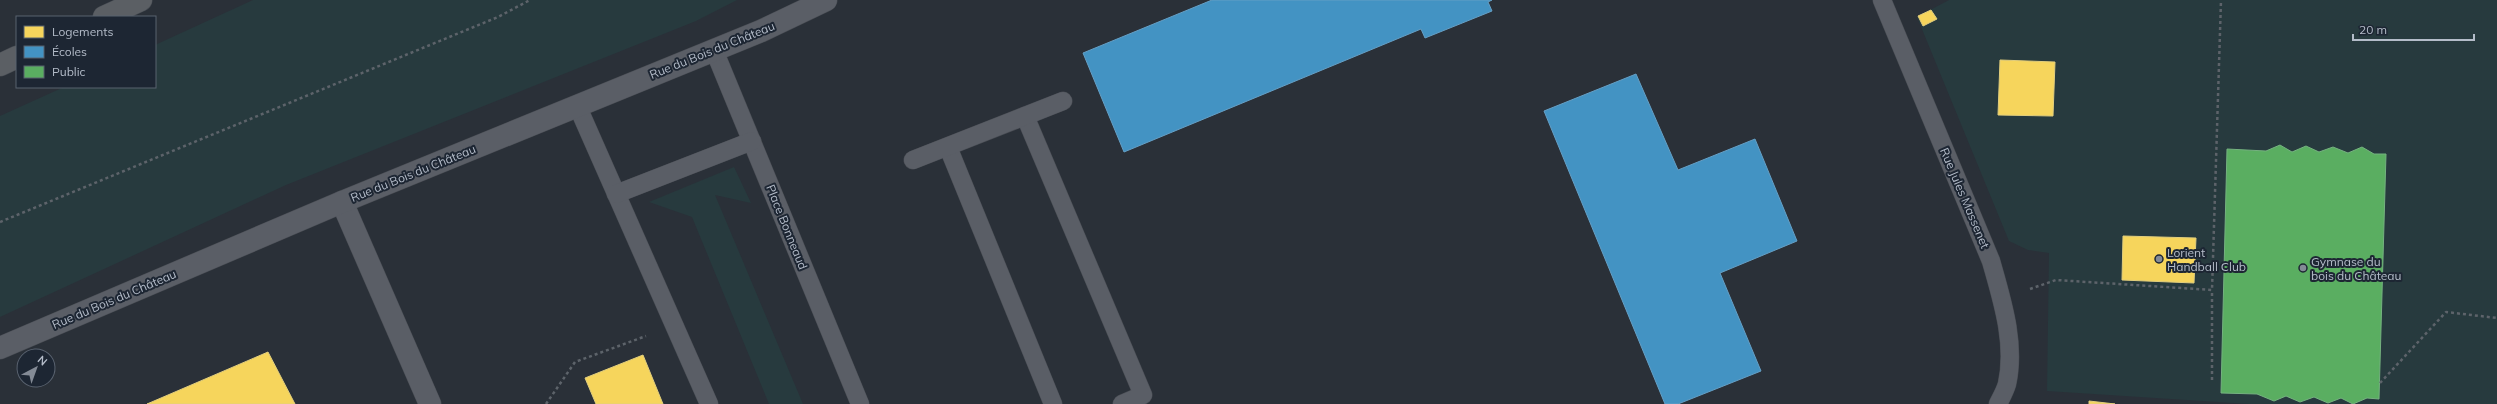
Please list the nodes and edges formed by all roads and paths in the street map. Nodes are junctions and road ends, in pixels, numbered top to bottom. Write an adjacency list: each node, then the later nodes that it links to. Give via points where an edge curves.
1 (141, 0): 6 (highway)
2 (530, 0): 18 (path, via 491,20)
3 (826, 0): 7 (street, Rue du Bois du Château)
4 (1882, 0): 20 (lane, Rue Jules Massenet, via 1991,261)
5 (2221, 0): 19 (path)
6 (106, 16)
7 (714, 50): 11 (street, Rue du Bois du Château); 13 (lane, Place Bonneaud)
8 (16, 57): 9 (highway)
9 (0, 65)
10 (1063, 101): 12 (lane)
11 (577, 105): 16 (lane); 17 (street, Rue du Bois du Château)
12 (1025, 116): 14 (lane); 31 (lane, via 1143,394)
13 (752, 141): 16 (lane); 29 (lane, Place Bonneaud)
14 (948, 147): 15 (lane); 30 (lane)
15 (913, 160)
16 (616, 194): 22 (lane)
17 (342, 202): 23 (street, Rue du Bois du Château); 26 (street)
18 (0, 222)
19 (2212, 290): 20 (path, via 2056,280); 24 (path)
20 (2002, 299): 32 (lane, Rue Jules Massenet, via 2009,343 2007,384)
21 (2497, 318): 25 (path, via 2446,312)
22 (674, 325): 27 (path, via 575,362); 28 (lane)
23 (0, 348)
24 (2212, 380)
25 (2380, 382)
26 (430, 404)
27 (546, 404)
28 (709, 404)
29 (860, 404)
30 (1053, 404)
31 (1122, 404)
32 (1998, 404)

